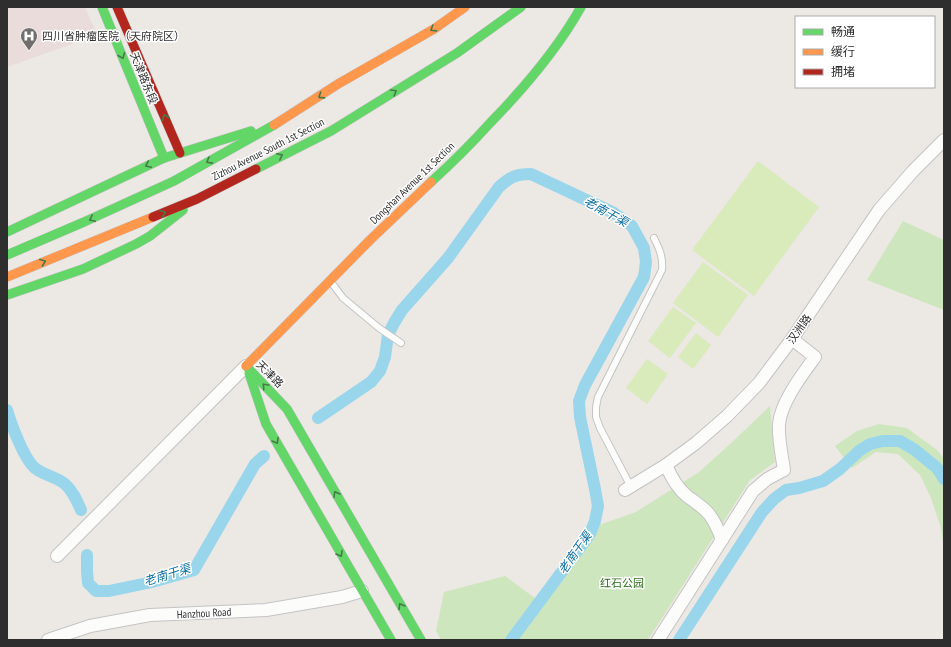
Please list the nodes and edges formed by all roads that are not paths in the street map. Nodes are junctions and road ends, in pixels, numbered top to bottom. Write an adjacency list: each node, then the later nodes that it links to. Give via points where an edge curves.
1 (102, 7): 9 (main road, 天津路东段, one-way to 9)
2 (118, 7): 8 (main road, 天津路东段, one-way to 2)
3 (465, 7): 6 (main road, Zizhou Avenue South 1st Section, one-way to 6, via 434,29 338,84)
4 (521, 7): 10 (main road, Zizhou Avenue South 1st Section, one-way to 4, via 331,131 457,53)
5 (581, 7): 15 (main road, Dongshan Avenue 1st Section, via 550,54 519,93 456,159)
6 (278, 123): 8 (main road); 13 (main road, Zizhou Avenue South 1st Section, one-way to 13, via 174,180)
7 (944, 140): 17 (street, 汉洲路, via 879,210)
8 (180, 153): 9 (main road)
9 (164, 158): 11 (main road, one-way to 11)
10 (197, 199): 14 (main road, Zizhou Avenue South 1st Section, one-way to 10); 16 (main road, via 136,244 83,269)
11 (7, 232)
12 (654, 238): 21 (lane, via 661,252 662,270 598,397 596,407 600,428)
13 (7, 255)
14 (7, 277)
15 (330, 281): 18 (lane, via 343,298); 19 (main road, Dongshan Avenue 1st Section)
16 (7, 295)
17 (792, 339): 20 (street, 汉洲路, via 759,383 727,416); 22 (street, via 815,357 784,405 779,434 784,470 767,479 753,491)
18 (401, 343)
19 (246, 366): 23 (street); 24 (main road, 天津路, one-way to 24, via 266,424); 27 (main road, 天津路, one-way to 19, via 287,409)
20 (666, 466): 21 (street, 汉洲路); 22 (street, via 677,486 709,514)
21 (628, 488)
22 (722, 540): 28 (street)
23 (58, 556)
24 (362, 591): 25 (street, Hanzhou Road, via 342,597 266,610 150,615 90,626); 26 (main road, 天津路)
25 (48, 640)
26 (391, 640)
27 (421, 640)
28 (658, 640)

